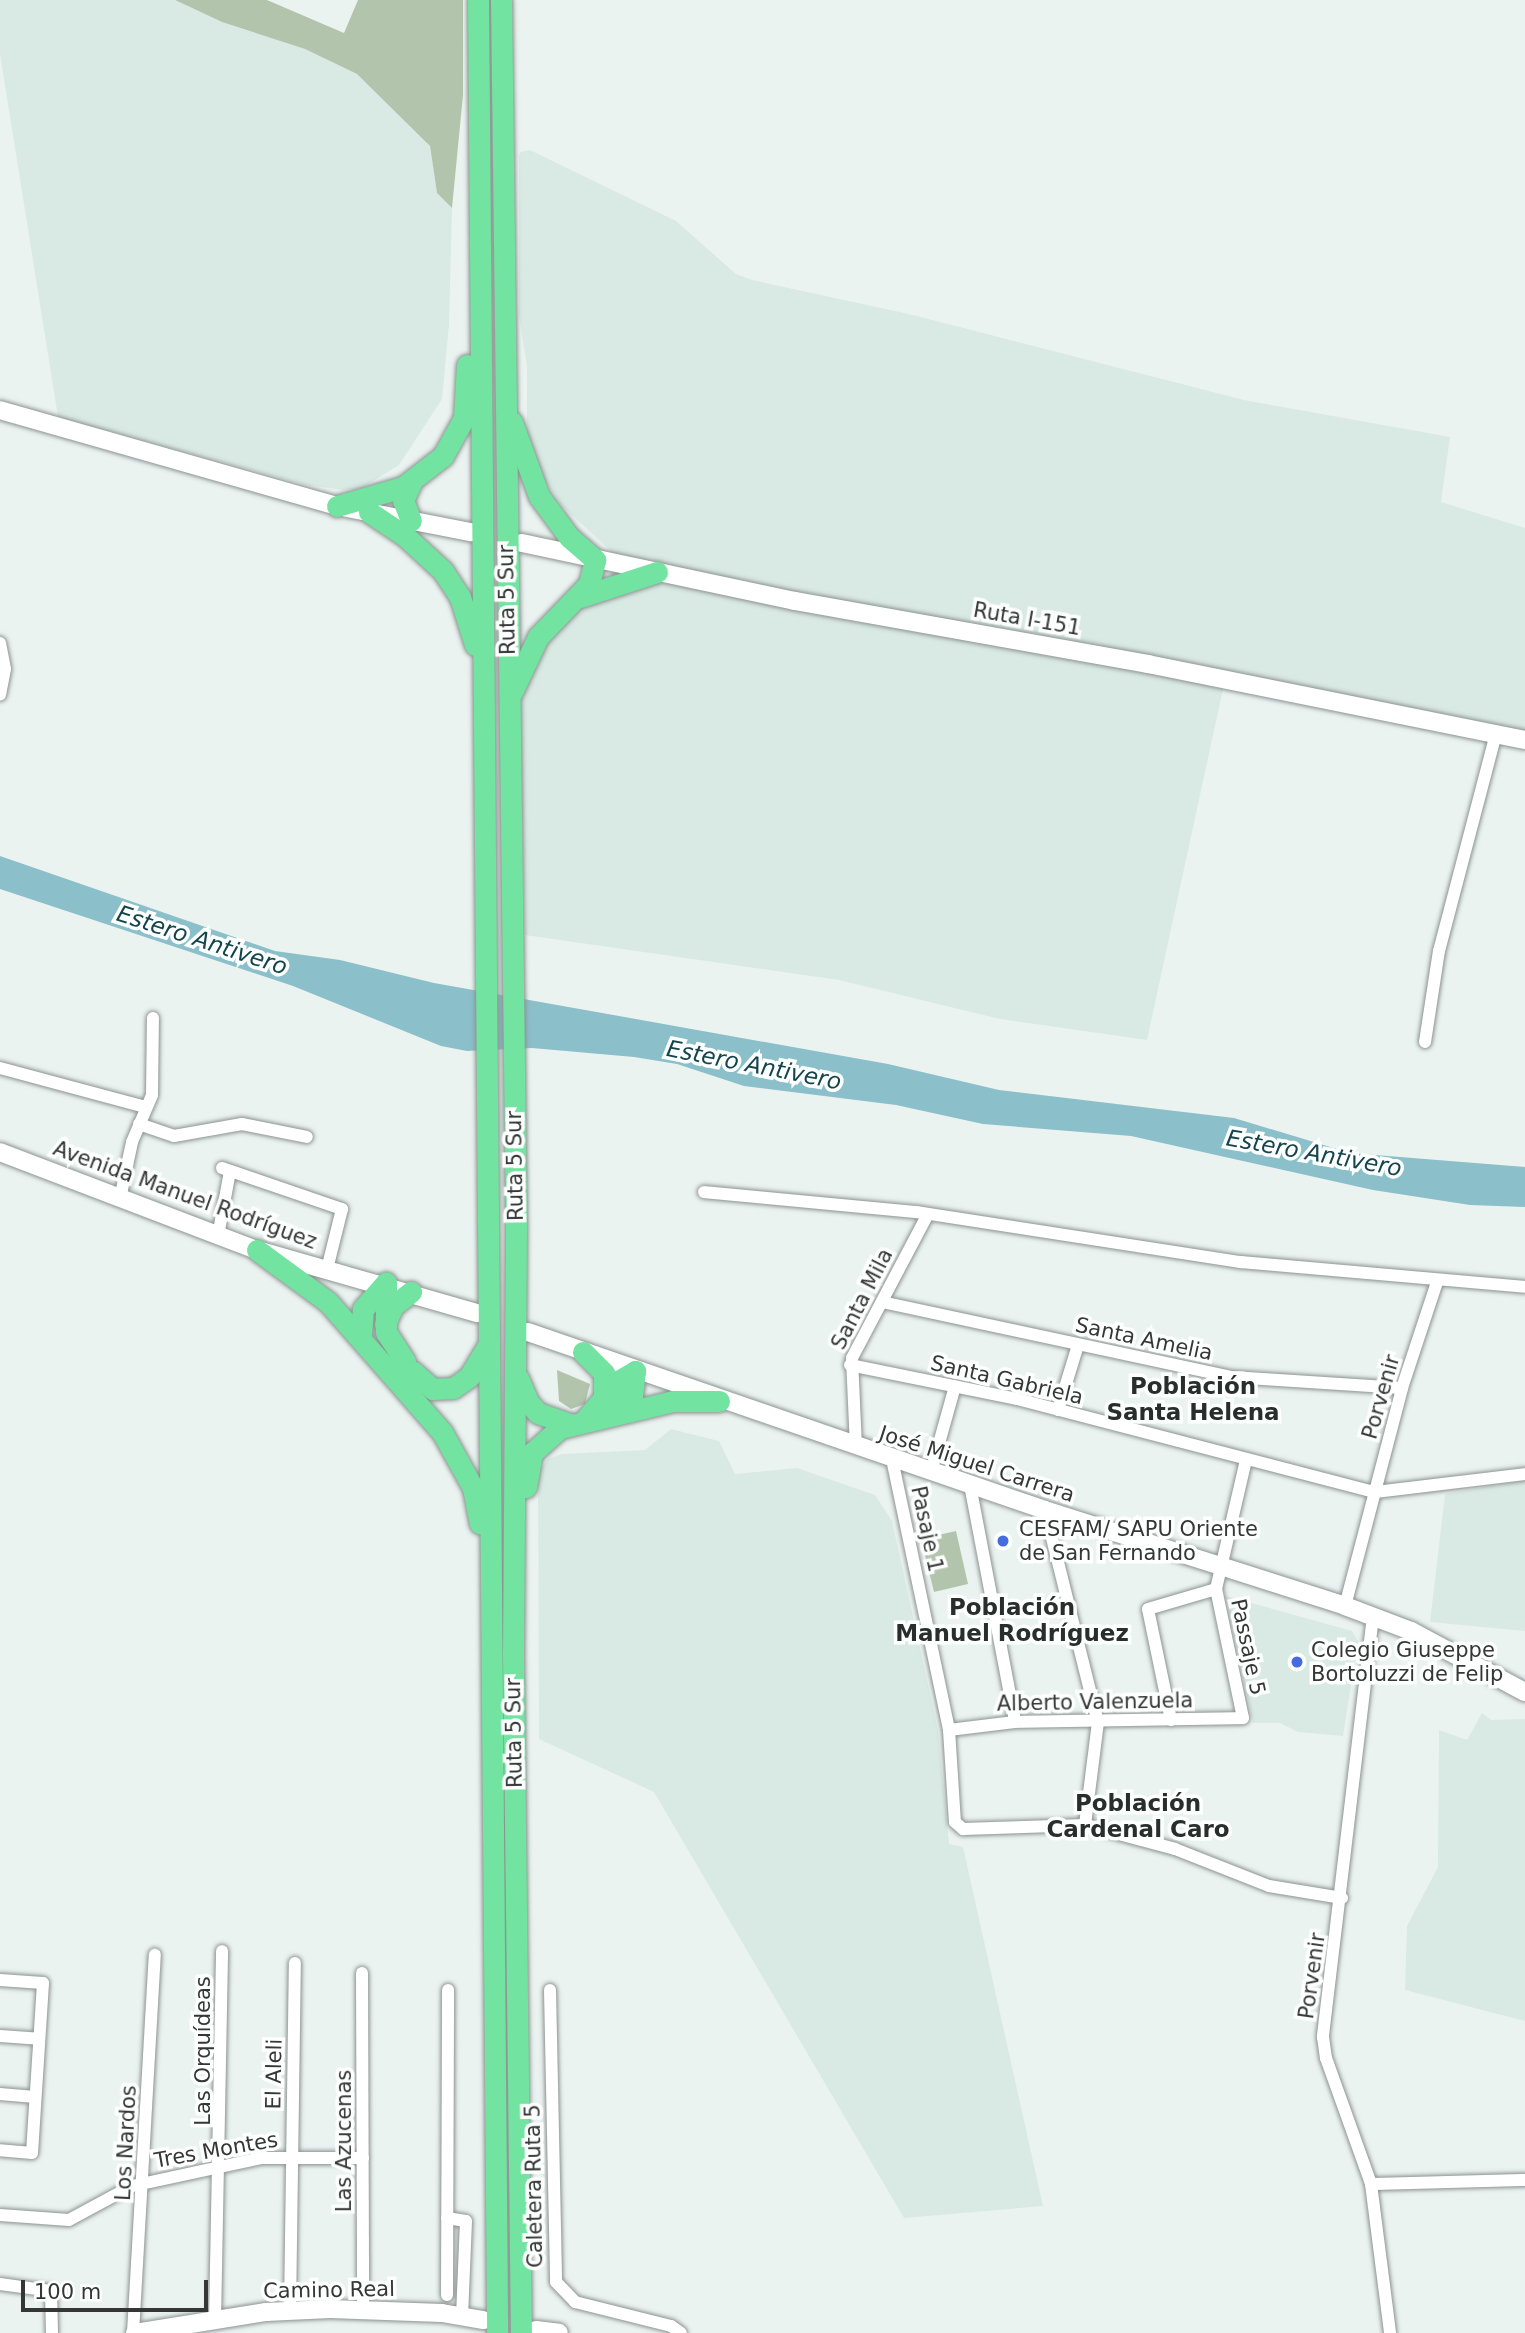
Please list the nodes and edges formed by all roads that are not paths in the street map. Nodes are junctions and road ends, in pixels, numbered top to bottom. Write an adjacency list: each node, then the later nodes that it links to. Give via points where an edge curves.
1 (478, 0): 3 (highway, Ruta 5 Sur)
2 (502, 0): 4 (highway, Ruta 5 Sur)
3 (479, 237): 6 (highway, via 470,290 464,418 443,456); 17 (highway, Ruta 5 Sur)
4 (504, 376): 12 (highway, via 514,433 531,480 558,524); 18 (highway, Ruta 5 Sur)
5 (0, 410): 7 (street)
6 (411, 483): 7 (highway); 9 (highway, via 403,500)
7 (337, 506): 8 (street)
8 (369, 512): 9 (street); 17 (highway, via 423,550 452,583 466,611)
9 (411, 520): 10 (street)
10 (470, 532)
11 (522, 543): 12 (street, Ruta I-151)
12 (595, 560): 13 (street, Ruta I-151); 14 (highway, via 589,584)
13 (657, 572): 14 (highway); 19 (street, Ruta I-151)
14 (579, 597): 18 (highway, via 547,626 529,651)
15 (0, 643): 16 (street, via 5,669)
16 (0, 695)
17 (485, 697): 43 (highway, Ruta 5 Sur)
18 (508, 715): 46 (highway, Ruta 5 Sur)
19 (1496, 734): 20 (street, Ruta I-151); 22 (street, via 1439,951)
20 (1525, 740)
21 (153, 1018): 24 (street, via 154,1086)
22 (1425, 1042)
23 (0, 1068): 24 (street)
24 (146, 1107): 25 (street)
25 (139, 1125): 26 (street, via 174,1136 242,1124); 29 (street)
26 (307, 1138)
27 (0, 1152): 29 (street, Avenida Manuel Rodríguez)
28 (704, 1192): 30 (street)
29 (120, 1199): 31 (street, Avenida Manuel Rodríguez)
30 (928, 1216): 34 (street, via 1241,1262); 38 (street, Santa Mila)
31 (218, 1236): 32 (street, Avenida Manuel Rodríguez); 33 (street, via 226,1169 342,1209)
32 (257, 1250): 33 (street, Avenida Manuel Rodríguez); 42 (highway, via 317,1291)
33 (327, 1269): 35 (street, Avenida Manuel Rodríguez)
34 (1437, 1282): 36 (street); 50 (street, Porvenir)
35 (386, 1283): 37 (street, Avenida Manuel Rodríguez); 40 (highway); 42 (highway, via 363,1309)
36 (1525, 1287)
37 (411, 1292): 39 (street, Avenida Manuel Rodríguez); 40 (highway, via 393,1306)
38 (882, 1302): 44 (street, Santa Amelia); 47 (street, Santa Mila)
39 (477, 1313)
40 (385, 1326): 43 (highway, via 408,1366 433,1389 453,1388 469,1377)
41 (528, 1332): 45 (street, José Miguel Carrera)
42 (360, 1336): 65 (highway, via 460,1459 479,1516)
43 (490, 1342): 65 (highway, Ruta 5 Sur)
44 (1078, 1345): 50 (street, Santa Amelia, via 1253,1380); 53 (street)
45 (583, 1352): 48 (street, José Miguel Carrera); 52 (highway, via 604,1373)
46 (514, 1365): 54 (highway, via 533,1409 551,1420); 68 (highway, Ruta 5 Sur)
47 (850, 1365): 49 (street, Santa Gabriela); 55 (street, Santa Mila)
48 (635, 1371): 51 (street, José Miguel Carrera); 52 (highway, via 618,1381)
49 (955, 1386): 53 (street, Santa Gabriela); 58 (street)
50 (1402, 1388): 61 (street, Porvenir)
51 (719, 1401): 52 (highway); 55 (street, José Miguel Carrera)
52 (608, 1408): 54 (highway)
53 (1058, 1410): 57 (street, Santa Gabriela)
54 (577, 1422): 68 (highway, via 544,1439 528,1460 524,1562)
55 (856, 1447): 56 (street, José Miguel Carrera)
56 (892, 1459): 58 (street, José Miguel Carrera); 74 (street, Pasaje 1)
57 (1246, 1460): 61 (street, Santa Gabriela); 63 (street, Passaje 5)
58 (931, 1472): 60 (street, José Miguel Carrera)
59 (1525, 1474): 61 (street, Santa Gabriela)
60 (970, 1485): 62 (street, José Miguel Carrera); 72 (street)
61 (1375, 1492): 66 (street, Porvenir)
62 (1045, 1510): 63 (street, José Miguel Carrera); 73 (street)
63 (1220, 1567): 64 (street, Passaje 5); 66 (street, José Miguel Carrera)
64 (1216, 1589): 70 (street, Passaje 5); 71 (street, via 1148,1609)
65 (490, 1594): 103 (highway, Ruta 5 Sur)
66 (1345, 1605): 67 (street, José Miguel Carrera)
67 (1373, 1616): 69 (street, José Miguel Carrera, via 1411,1631); 76 (street, Porvenir)
68 (513, 1653): 104 (highway, Ruta 5 Sur)
69 (1525, 1692)
70 (1243, 1718): 71 (street, Alberto Valenzuela)
71 (1171, 1720): 73 (street, Alberto Valenzuela)
72 (1015, 1722): 73 (street, Alberto Valenzuela); 74 (street, Alberto Valenzuela)
73 (1098, 1722): 75 (street)
74 (949, 1730): 75 (street, Pasaje 1, via 955,1822 962,1829)
75 (1085, 1825): 76 (street, Pasaje 1, via 1175,1849 1269,1886)
76 (1342, 1898): 94 (street, Porvenir, via 1323,2044)
77 (222, 1951): 91 (street, Las Orquídeas)
78 (155, 1955): 93 (street, Los Nardos)
79 (295, 1963): 89 (street, El Aleli)
80 (362, 1973): 90 (street, Las Azucenas)
81 (0, 1980): 85 (street, via 43,1983)
82 (448, 1990): 96 (street)
83 (550, 1990): 108 (street, Caletera Ruta 5, via 556,2282 575,2302 671,2326)
84 (0, 2036): 85 (street)
85 (39, 2039): 87 (street)
86 (0, 2094): 87 (street)
87 (35, 2097): 88 (street, via 32,2153)
88 (0, 2150)
89 (293, 2156): 90 (street, Tres Montes); 91 (street, Tres Montes); 100 (street, El Aleli)
90 (363, 2158): 99 (street, Las Azucenas)
91 (221, 2168): 93 (street, Tres Montes); 102 (street, Las Orquídeas)
92 (1525, 2180): 94 (street)
93 (144, 2182): 95 (street, Tres Montes, via 69,2220); 106 (street, Los Nardos)
94 (1371, 2184): 109 (street, Porvenir)
95 (0, 2215)
96 (447, 2218): 98 (street); 101 (street, via 466,2221)
97 (0, 2284): 105 (street, via 51,2291)
98 (447, 2295)
99 (363, 2309): 100 (street, Camino Real); 101 (street, Camino Real)
100 (290, 2311): 102 (street, Camino Real)
101 (462, 2316): 103 (street, Camino Real)
102 (215, 2320): 106 (street, Camino Real)
103 (490, 2326)
104 (529, 2332): 107 (street)
105 (52, 2333)
106 (134, 2333)
107 (559, 2333)
108 (681, 2333)
109 (1390, 2333)

